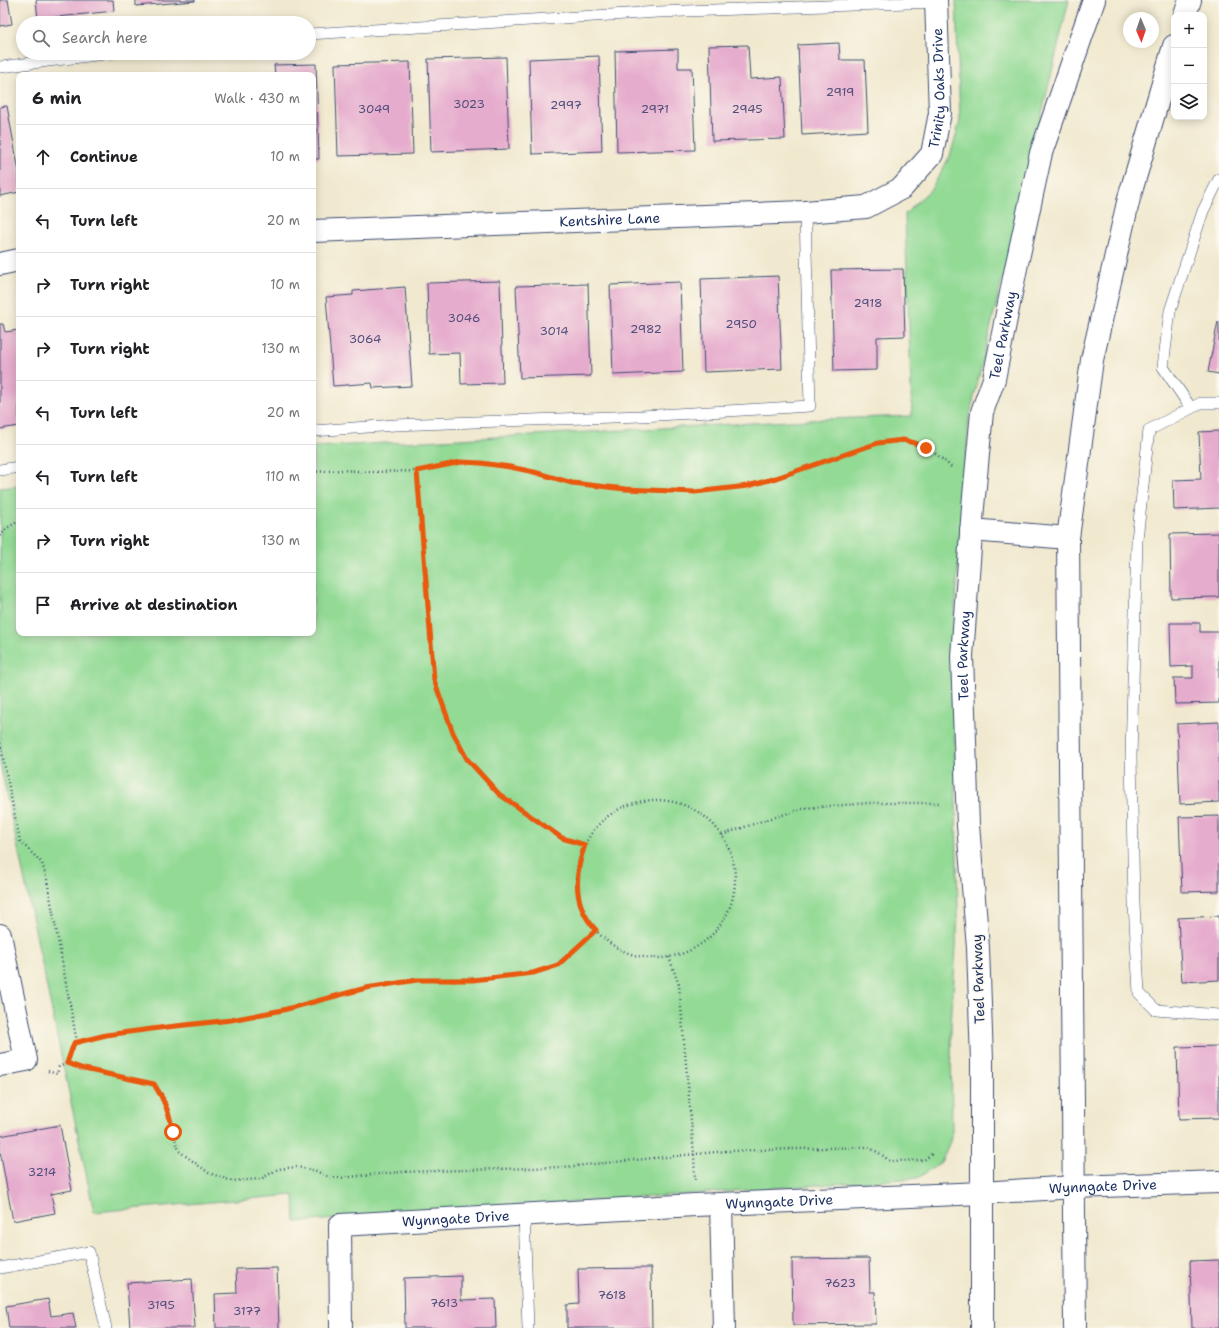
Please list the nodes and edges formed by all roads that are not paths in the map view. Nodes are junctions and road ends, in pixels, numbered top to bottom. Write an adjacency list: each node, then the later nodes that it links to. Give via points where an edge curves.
1 (1094, 0): 20 (main road, Teel Parkway, via 1042,153 994,379 982,412)
2 (1190, 0): 4 (main road)
3 (936, 1): 5 (lane, via 658,12); 10 (main road, Trinity Oaks Drive, via 939,120 932,154)
4 (1186, 12)
5 (316, 34)
6 (1173, 48): 21 (main road, via 1129,198 1092,360)
7 (56, 60): 8 (lane)
8 (0, 67)
9 (1219, 180): 16 (lane, via 1203,211 1170,311 1163,367)
10 (902, 188): 11 (main road, Kentshire Lane, via 866,207)
11 (805, 212): 12 (main road, Kentshire Lane); 17 (lane, via 810,406 641,416 395,424)
12 (316, 231)
13 (16, 261): 14 (main road)
14 (0, 264)
15 (1219, 403): 16 (lane, via 1201,403)
16 (1192, 408): 23 (lane, via 1149,430 1137,540 1131,756 1134,904 1139,993 1156,1010)
17 (316, 431)
18 (16, 467): 19 (lane)
19 (0, 470)
20 (971, 530): 21 (main road); 27 (main road, Teel Parkway, via 962,656 968,825 982,1060)
21 (1068, 538): 26 (main road)
22 (0, 935): 24 (main road, via 26,1060)
23 (1219, 1016)
24 (0, 1065)
25 (1219, 1182): 26 (main road, Wynngate Drive)
26 (1074, 1187): 27 (main road, Wynngate Drive); 36 (main road)
27 (982, 1193): 28 (main road, Wynngate Drive); 35 (main road, Teel Parkway)
28 (721, 1204): 29 (main road, Wynngate Drive); 34 (main road)
29 (524, 1214): 32 (main road, Wynngate Drive, via 340,1225); 33 (lane)
30 (0, 1268): 31 (lane, via 89,1252)
31 (106, 1328)
32 (341, 1328)
33 (528, 1328)
34 (724, 1328)
35 (982, 1328)
36 (1075, 1328)

